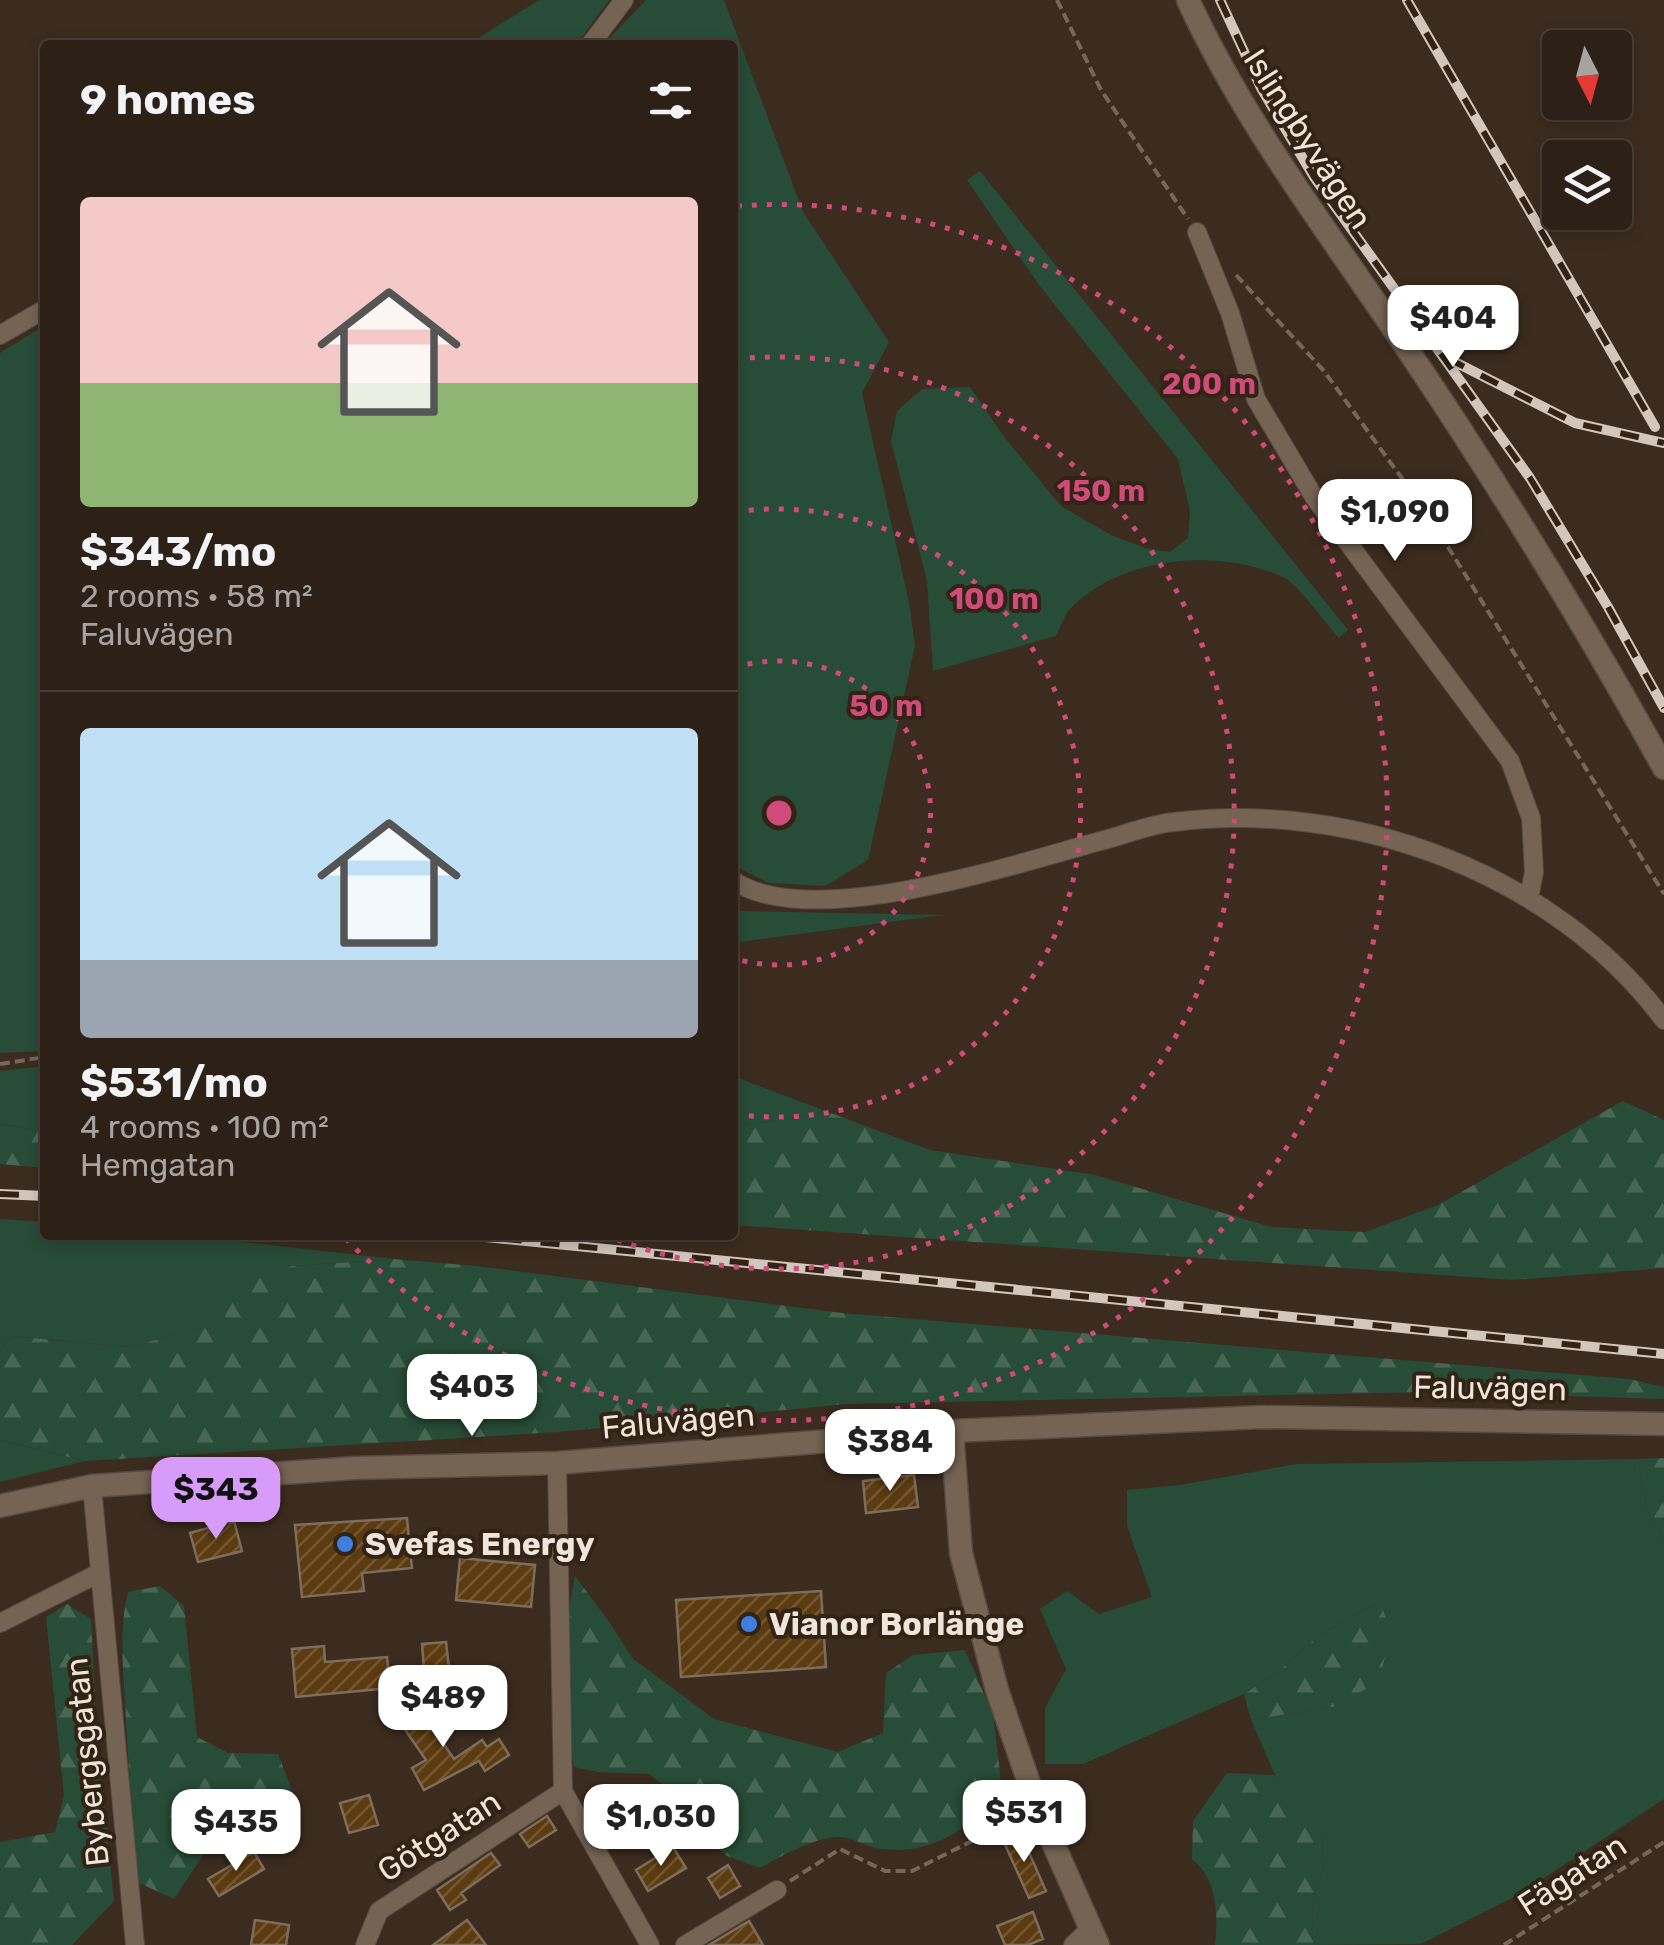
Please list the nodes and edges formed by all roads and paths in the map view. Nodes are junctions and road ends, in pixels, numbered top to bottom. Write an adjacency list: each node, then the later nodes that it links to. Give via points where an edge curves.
1 (624, 0): 4 (street)
2 (1057, 0): 5 (path, via 1101,90)
3 (1188, 0): 9 (street, Islingbyvägen, via 1248,111 1554,575)
4 (594, 40)
5 (1197, 232): 12 (street, via 1256,399 1314,497 1510,761 1531,818)
6 (1235, 274): 11 (path, via 1324,371 1425,510)
7 (40, 312): 8 (street)
8 (0, 336)
9 (1664, 768)
10 (738, 884): 12 (street, via 804,900 868,896 1172,822 1280,818 1360,830 1451,861)
11 (1664, 894)
12 (1529, 898): 13 (street, via 1587,937)
13 (1664, 1020)
14 (40, 1058): 15 (path)
15 (0, 1064)
16 (1664, 1424): 17 (street, Faluvägen, via 1264,1416)
17 (952, 1431): 18 (street, Faluvägen); 24 (street, via 961,1553 997,1690)
18 (557, 1463): 19 (street, Faluvägen); 23 (street)
19 (92, 1486): 20 (street, Faluvägen); 21 (street)
20 (0, 1506)
21 (99, 1573): 22 (street); 28 (street, Bybergsgatan)
22 (0, 1624)
23 (563, 1791): 29 (street, Götgatan, via 380,1911); 30 (street)
24 (1038, 1808): 26 (path, via 912,1870 885,1871 840,1849); 27 (street)
25 (1664, 1842): 32 (path, Fägatan)
26 (777, 1890): 31 (street)
27 (1087, 1940)
28 (135, 1945)
29 (365, 1945)
30 (650, 1945)
31 (685, 1945)
32 (1504, 1945)

